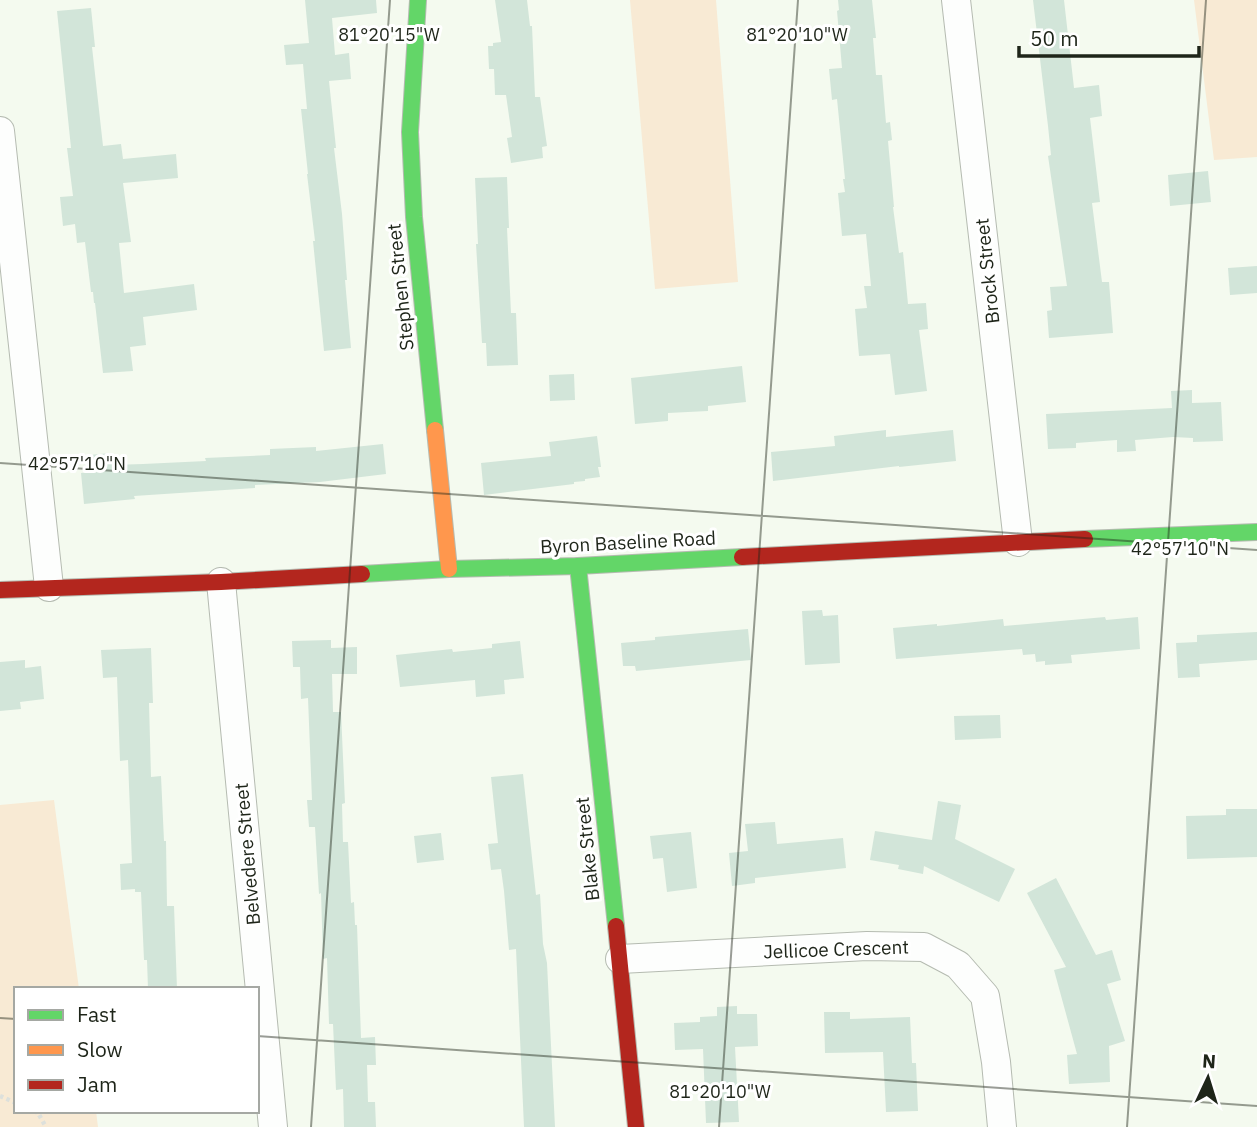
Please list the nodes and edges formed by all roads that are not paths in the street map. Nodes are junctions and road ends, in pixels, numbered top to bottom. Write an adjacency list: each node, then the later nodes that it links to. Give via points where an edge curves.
1 (418, 0): 7 (main road, Stephen Street, via 410,132 413,205)
2 (956, 0): 5 (street, Brock Street)
3 (0, 131): 9 (street)
4 (1257, 532): 5 (main road, Byron Baseline Road)
5 (1018, 542): 6 (main road, Byron Baseline Road)
6 (578, 566): 7 (main road, Byron Baseline Road); 11 (main road, Blake Street)
7 (449, 569): 8 (main road, Byron Baseline Road)
8 (222, 582): 9 (main road, Byron Baseline Road); 12 (street, Belvedere Street)
9 (48, 587): 10 (main road, Byron Baseline Road)
10 (0, 590)
11 (620, 959): 13 (main road, Blake Street); 14 (street, Jellicoe Crescent, via 924,947 958,965 985,996)
12 (273, 1127)
13 (636, 1127)
14 (1002, 1127)

